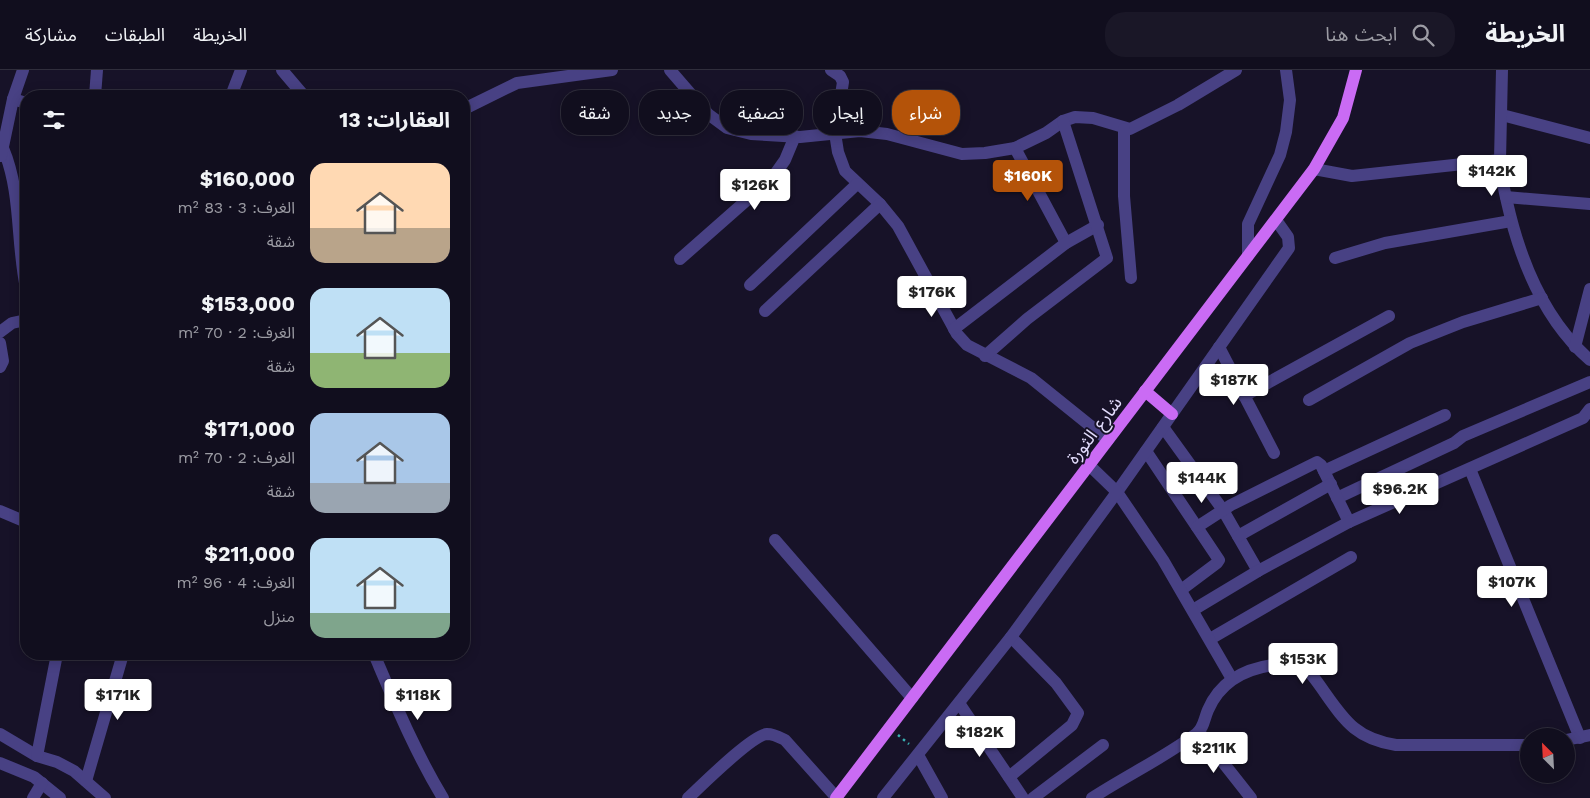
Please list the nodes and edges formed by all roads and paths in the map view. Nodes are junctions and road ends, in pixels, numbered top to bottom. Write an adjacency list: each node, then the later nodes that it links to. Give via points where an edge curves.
1 (24, 70): 17 (street)
2 (98, 70): 13 (street)
3 (241, 70): 14 (street)
4 (282, 70): 15 (street)
5 (612, 70): 12 (street)
6 (670, 70): 26 (street, via 708,114 727,128 751,134)
7 (831, 70): 16 (street, via 840,76)
8 (1236, 70): 22 (street, via 1178,105)
9 (1286, 70): 41 (street, via 1290,100 1286,132 1280,155 1248,224)
10 (1356, 70): 31 (main road, شارع الثورة, via 1344,118)
11 (1502, 70): 20 (street)
12 (531, 75): 19 (street)
13 (96, 90)
14 (233, 90)
15 (299, 90)
16 (842, 90)
17 (13, 99): 18 (street); 29 (street)
18 (20, 101)
19 (470, 107)
20 (1502, 114): 27 (street); 30 (street)
21 (1063, 120): 22 (street, via 1075,116 1093,118); 28 (street); 38 (street)
22 (1124, 129): 44 (street, via 1124,196)
23 (882, 133): 28 (street, via 962,154)
24 (813, 135): 26 (street)
25 (835, 135): 32 (street, via 841,162)
26 (795, 136): 43 (street, via 785,160 773,177)
27 (1590, 138)
28 (1015, 148): 39 (street)
29 (1, 154): 40 (street, via 13,177)
30 (1500, 160): 31 (street, via 1352,176); 33 (street)
31 (1314, 169): 36 (main road, شارع الثورة)
32 (856, 184): 34 (street); 45 (street)
33 (1506, 197): 35 (street); 37 (street)
34 (880, 204): 48 (street); 51 (street, via 898,226)
35 (1590, 204)
36 (1276, 220): 41 (main road, شارع الثورة); 54 (street, via 1288,237 1288,248)
37 (1512, 221): 42 (street, via 1385,243); 47 (street, via 1521,254)
38 (1098, 225): 39 (street); 56 (street, via 1107,258 1034,313)
39 (1066, 243): 51 (street)
40 (20, 245)
41 (1248, 256): 60 (main road, شارع الثورة)
42 (1336, 258)
43 (680, 259)
44 (1131, 278)
45 (750, 285)
46 (1590, 289): 55 (street)
47 (1542, 298): 55 (street, via 1555,322); 62 (street, via 1428,335)
48 (765, 311)
49 (1389, 316): 61 (street)
50 (20, 321): 52 (street, via 12,322)
51 (954, 329): 56 (street, via 967,345)
52 (0, 332)
53 (0, 343): 58 (street, via 3,361)
54 (1219, 347): 61 (street); 63 (street)
55 (1575, 347): 57 (street)
56 (985, 356): 67 (street, via 1031,378)
57 (1590, 360)
58 (0, 367)
59 (1590, 382): 75 (street, via 1463,436)
60 (1145, 391): 63 (main road); 67 (main road, شارع الثورة)
61 (1244, 396): 69 (street)
62 (1310, 400)
63 (1172, 414): 66 (street)
64 (1589, 414): 71 (street)
65 (1445, 415): 72 (street)
66 (1163, 427): 68 (street); 76 (street)
67 (1108, 440): 70 (main road, شارع الثورة)
68 (1146, 451): 74 (street); 80 (street)
69 (1274, 453)
70 (1089, 464): 74 (street); 93 (main road, شارع الثورة)
71 (1470, 469): 79 (street); 98 (street)
72 (1324, 471): 73 (street); 76 (street, via 1319,463 1314,463)
73 (1330, 484): 75 (street); 81 (street)
74 (1117, 492): 85 (street); 87 (street)
75 (1337, 498): 79 (street)
76 (1223, 510): 80 (street); 81 (street)
77 (0, 511): 78 (street)
78 (20, 519)
79 (1349, 522): 84 (street)
80 (1197, 527): 85 (street, via 1219,561)
81 (1238, 536): 84 (street)
82 (776, 540): 93 (street)
83 (1351, 557): 88 (street)
84 (1258, 571): 86 (street)
85 (1181, 590): 86 (street)
86 (1193, 610): 88 (street)
87 (1011, 637): 94 (street); 104 (street, via 1056,683 1078,713 1072,725)
88 (1210, 639): 92 (street)
89 (56, 660): 102 (street)
90 (121, 660): 105 (street)
91 (377, 660): 110 (street, via 405,727)
92 (1232, 679): 96 (street, via 1208,708); 100 (street, via 1252,669 1292,663 1312,674 1347,722 1359,733 1378,742 1396,745)
93 (912, 698): 95 (main road, شارع الثورة)
94 (959, 703): 101 (street); 104 (street)
95 (888, 728): 101 (path); 112 (main road, شارع الثورة)
96 (1198, 732): 117 (street); 118 (street)
97 (0, 734): 102 (street)
98 (1585, 737)
99 (1103, 745): 116 (street)
100 (1520, 745)
101 (919, 754): 113 (street); 114 (street)
102 (37, 756): 105 (street, via 57,762)
103 (0, 764): 106 (street, via 15,768)
104 (1008, 777): 115 (street)
105 (86, 781): 109 (street)
106 (42, 783): 107 (street); 108 (street)
107 (33, 798)
108 (60, 798)
109 (105, 798)
110 (443, 798)
111 (688, 798): 112 (street, via 753,740 767,734 785,740)
112 (836, 798)
113 (883, 798)
114 (942, 798)
115 (1023, 798)
116 (1033, 798)
117 (1092, 798)
118 (1251, 798)

